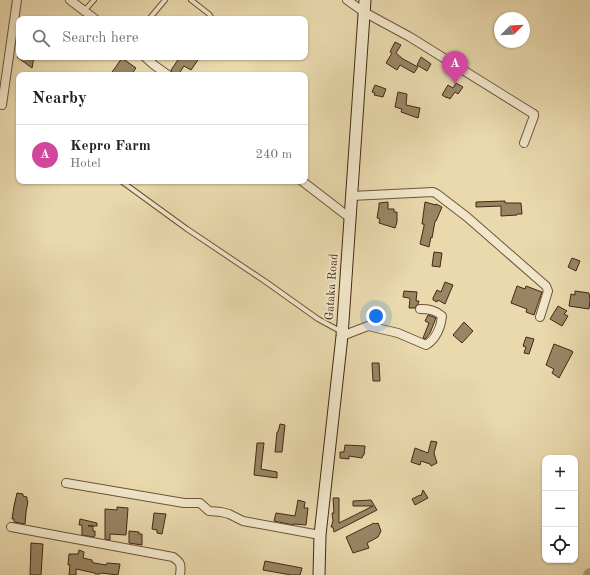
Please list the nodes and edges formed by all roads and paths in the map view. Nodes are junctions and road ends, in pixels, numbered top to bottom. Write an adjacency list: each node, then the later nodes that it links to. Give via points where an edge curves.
1 (17, 0): 15 (street)
2 (70, 0): 8 (street)
3 (94, 0): 8 (lane)
4 (165, 0): 11 (lane)
5 (192, 0): 12 (lane)
6 (347, 0): 9 (street)
7 (365, 0): 9 (street, Gataka Road)
8 (84, 11): 10 (street)
9 (364, 12): 16 (street, via 410,37 534,114); 19 (street, Gataka Road)
10 (91, 16)
11 (152, 16)
12 (210, 16)
13 (149, 60): 14 (street)
14 (164, 72)
15 (2, 105)
16 (524, 143)
17 (125, 184): 23 (lane)
18 (306, 184): 20 (street)
19 (351, 196): 20 (street, Gataka Road); 22 (street, via 433,192 438,194 546,286 548,291)
20 (350, 218): 23 (street, Gataka Road)
21 (420, 309): 23 (street, via 430,309 442,316 434,339 426,345 398,333 368,326)
22 (540, 317)
23 (342, 334): 26 (street, Gataka Road)
24 (66, 483): 26 (street, via 184,503 200,503 210,511 229,514 243,521)
25 (11, 527): 27 (street, via 173,557 181,566)
26 (320, 534): 28 (street, Gataka Road)
27 (180, 575)
28 (319, 575)

